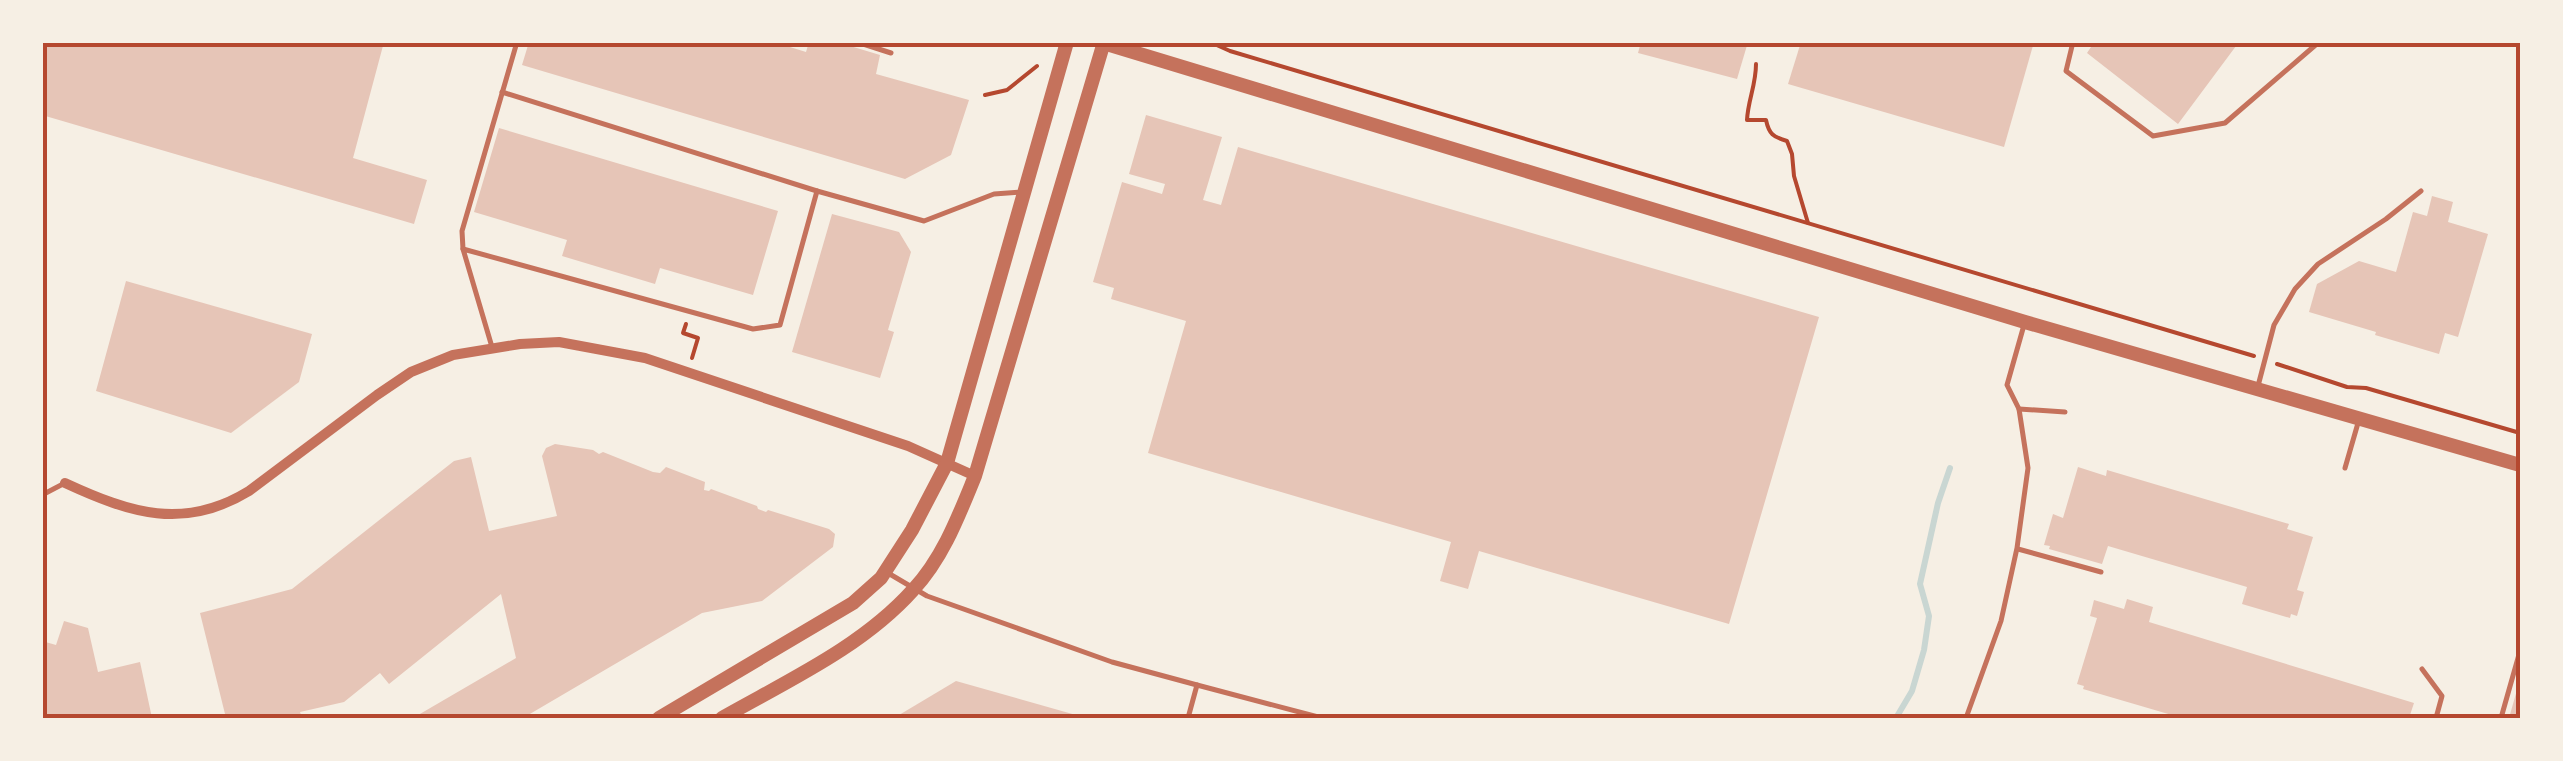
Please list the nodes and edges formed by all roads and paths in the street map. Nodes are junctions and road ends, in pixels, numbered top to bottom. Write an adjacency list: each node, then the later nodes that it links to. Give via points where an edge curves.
1 (517, 42): 11 (lane)
2 (1067, 42): 14 (street)
3 (1210, 42): 16 (path)
4 (2074, 42): 5 (lane, via 2066,71 2154,136 2225,123)
5 (2320, 42)
6 (858, 43): 8 (lane)
7 (1102, 43): 19 (street); 31 (street)
8 (891, 53)
9 (1756, 64): 16 (path, via 1747,120 1766,120 1774,138 1787,141)
10 (1037, 66): 12 (path, via 1007,90)
11 (502, 92): 13 (lane); 17 (lane, via 462,231)
12 (985, 95)
13 (818, 191): 14 (lane, via 924,221 994,194); 17 (lane, via 780,325 753,329)
14 (1026, 192): 28 (street)
15 (2420, 192): 22 (lane, via 2318,264 2274,325)
16 (1808, 224): 22 (path)
17 (463, 250): 21 (lane)
18 (687, 322): 20 (path, via 683,333 698,338)
19 (2024, 322): 23 (street); 24 (lane, via 2007,384)
20 (696, 343)
21 (492, 348): 28 (street, via 559,342 646,358); 32 (street, via 411,372 249,491 211,510 163,515 108,503)
22 (2264, 360): 23 (lane); 27 (path)
23 (2257, 389): 26 (street)
24 (2018, 409): 25 (lane); 34 (lane, via 2028,468)
25 (2065, 412)
26 (2360, 419): 29 (street); 30 (lane)
27 (2520, 434)
28 (947, 463): 31 (street); 35 (street)
29 (2520, 465)
30 (2345, 468)
31 (975, 476): 37 (street, via 946,544)
32 (65, 483): 33 (lane)
33 (42, 495)
34 (2017, 548): 36 (lane); 45 (lane, via 2001,621)
35 (885, 572): 37 (lane); 41 (street, via 853,603)
36 (2102, 572)
37 (915, 589): 40 (lane, via 1112,662); 42 (street, via 850,644)
38 (2520, 651): 47 (lane)
39 (2422, 669): 46 (lane, via 2442,696)
40 (1197, 685): 43 (lane); 44 (lane)
41 (658, 718)
42 (722, 718)
43 (1188, 718)
44 (1322, 718)
45 (1966, 718)
46 (2436, 718)
47 (2500, 718)

